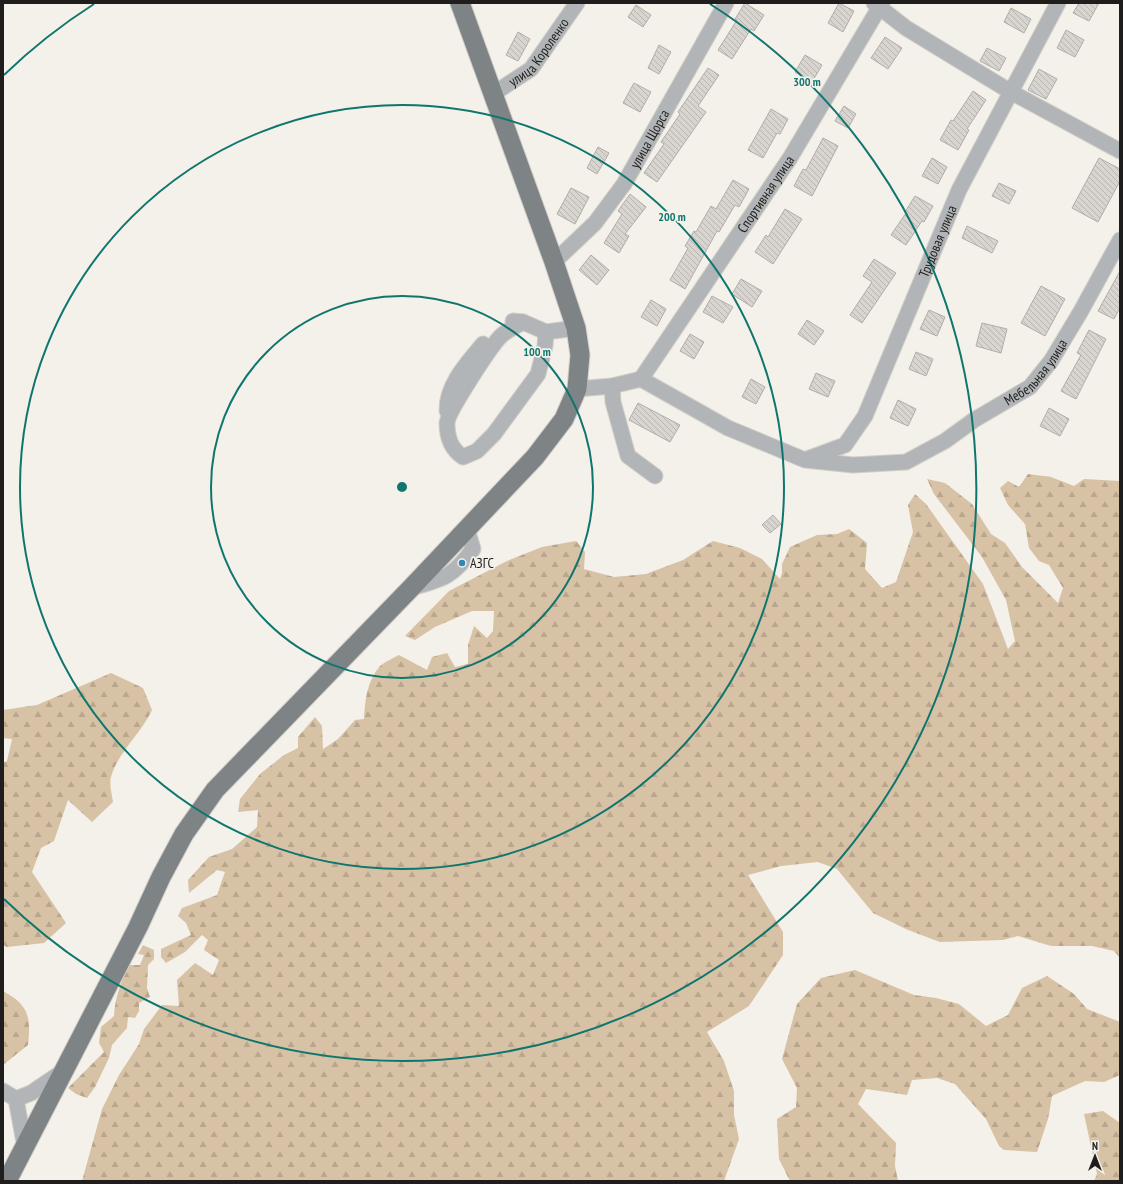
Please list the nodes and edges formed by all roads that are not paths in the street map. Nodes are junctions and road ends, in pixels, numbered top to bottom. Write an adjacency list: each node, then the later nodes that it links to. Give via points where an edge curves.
1 (460, 3): 7 (main road)
2 (577, 3): 7 (street, улица Короленко, via 531,69)
3 (726, 3): 10 (street, улица Щорса, via 624,184 595,223)
4 (1058, 3): 6 (street, Трудовая улица)
5 (878, 4): 6 (street, via 906,28); 13 (street, Спортивная улица, via 790,158)
6 (1011, 92): 8 (street); 16 (street, Трудовая улица, via 959,190 865,416 845,445)
7 (493, 94): 10 (main road)
8 (1120, 151)
9 (1120, 240): 16 (street, Мебельная улица, via 1051,361 1030,387 974,420 945,441 906,462 853,465)
10 (554, 262): 11 (main road)
11 (576, 328): 12 (street); 15 (main road, via 580,355)
12 (546, 332): 12 (street, via 523,322 502,334 485,355 447,421 448,439 455,452 463,457 477,451 494,434 538,374)
13 (641, 379): 14 (street); 16 (street, via 728,428)
14 (612, 386): 15 (street); 17 (street, via 613,402 628,456)
15 (577, 389): 18 (main road, via 564,419 535,457 412,588 215,790 184,834 164,871)
16 (805, 460)
17 (655, 476)
18 (66, 1069): 20 (street, via 31,1094); 21 (main road)
19 (3, 1091): 20 (street)
20 (16, 1099): 21 (street)
21 (25, 1148): 22 (main road)
22 (7, 1181)

